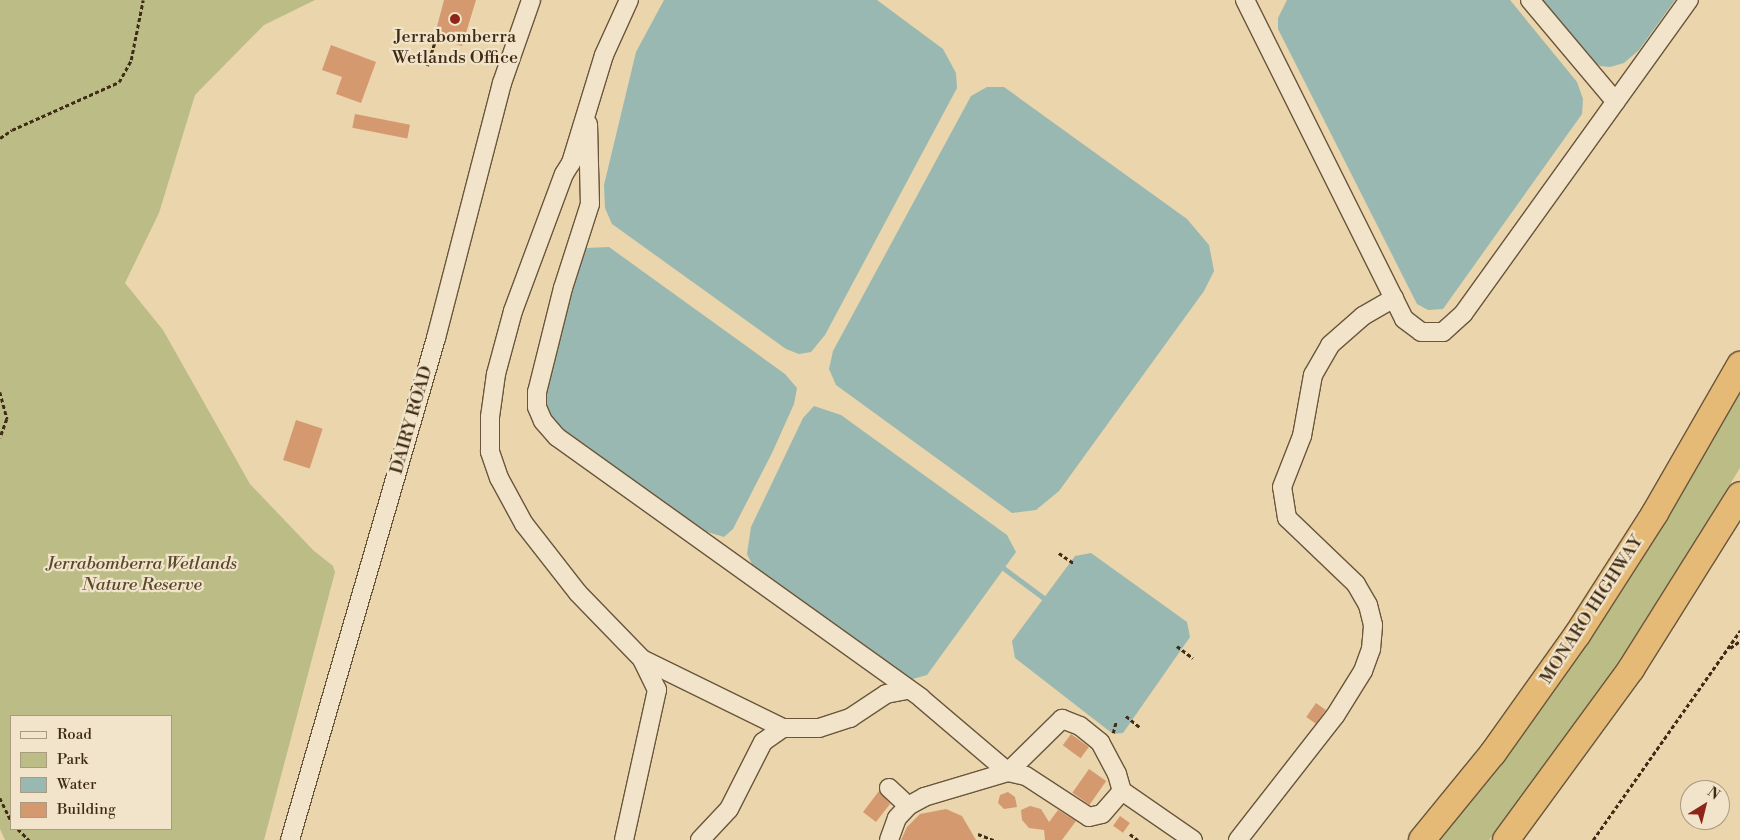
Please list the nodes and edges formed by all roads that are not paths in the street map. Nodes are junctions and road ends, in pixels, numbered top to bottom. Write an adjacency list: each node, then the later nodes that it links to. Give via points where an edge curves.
1 (531, 0): 20 (street, DAIRY ROAD, via 502,83 436,338)
2 (629, 0): 7 (street, via 604,55)
3 (1530, 0): 6 (street)
4 (1689, 0): 6 (street)
5 (1249, 1): 10 (street)
6 (1616, 102): 10 (street, via 1464,314 1443,332 1422,332 1404,319)
7 (588, 115): 8 (street); 9 (street)
8 (571, 163): 9 (street, via 581,162); 13 (street, via 564,174 513,311 496,374 490,416 490,452 498,478 524,524 578,594)
9 (592, 175): 14 (street, via 590,204 563,288 537,392 537,407 543,422 557,437)
10 (1394, 298): 25 (street, via 1363,316 1330,345 1313,375 1302,436 1282,487 1287,518 1356,584 1368,605 1373,625 1371,649 1363,671 1334,716)
11 (1740, 365): 26 (highway, MONARO HIGHWAY, via 1655,513 1578,635 1493,753)
12 (1740, 495): 27 (highway, via 1631,669)
13 (642, 658): 15 (street); 21 (street, via 657,690)
14 (906, 690): 15 (street, via 886,694 850,718 819,728); 16 (street, via 921,698)
15 (783, 728): 22 (street, via 763,742 728,809)
16 (1008, 772): 18 (street, via 1026,776 1089,817 1102,814); 18 (street, via 1062,719 1080,726 1100,742); 19 (street)
17 (889, 788): 19 (street)
18 (1122, 790): 24 (street)
19 (908, 806): 23 (street, via 896,818)
20 (290, 840)
21 (624, 840)
22 (700, 840)
23 (888, 840)
24 (1193, 840)
25 (1238, 840)
26 (1422, 840)
27 (1506, 840)

